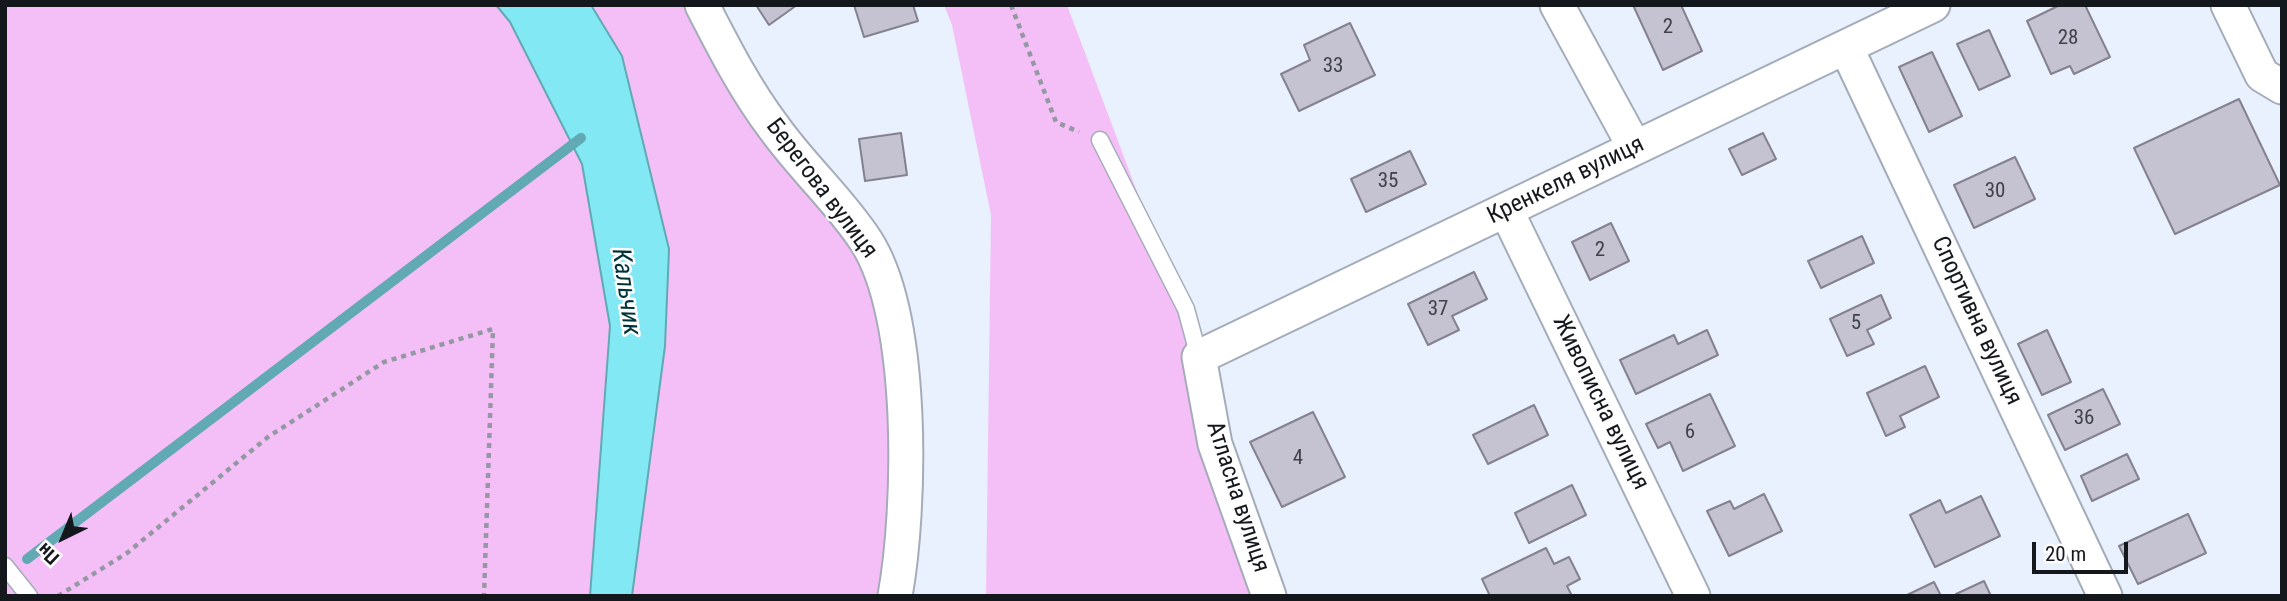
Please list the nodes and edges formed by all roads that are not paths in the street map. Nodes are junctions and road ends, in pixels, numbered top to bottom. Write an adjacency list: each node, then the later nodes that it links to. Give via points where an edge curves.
1 (702, 5): 13 (street, Берегова вулиця, via 735,69 774,129 866,240 886,280 901,365 906,471)
2 (1557, 5): 8 (street)
3 (1933, 5): 5 (street, Кренкеля вулиця)
4 (2228, 5): 6 (street, via 2262,75)
5 (1846, 47): 8 (street, Кренкеля вулиця); 16 (street, Спортивна вулиця)
6 (2282, 88)
7 (1100, 140): 10 (lane, via 1186,309)
8 (1635, 148): 9 (street, Кренкеля вулиця)
9 (1506, 210): 10 (street, Кренкеля вулиця); 15 (street, Живописна вулиця)
10 (1199, 357): 14 (street, Атласна вулиця, via 1215,444)
11 (5, 566): 12 (lane)
12 (29, 596)
13 (895, 596)
14 (1269, 596)
15 (1693, 596)
16 (2105, 596)

